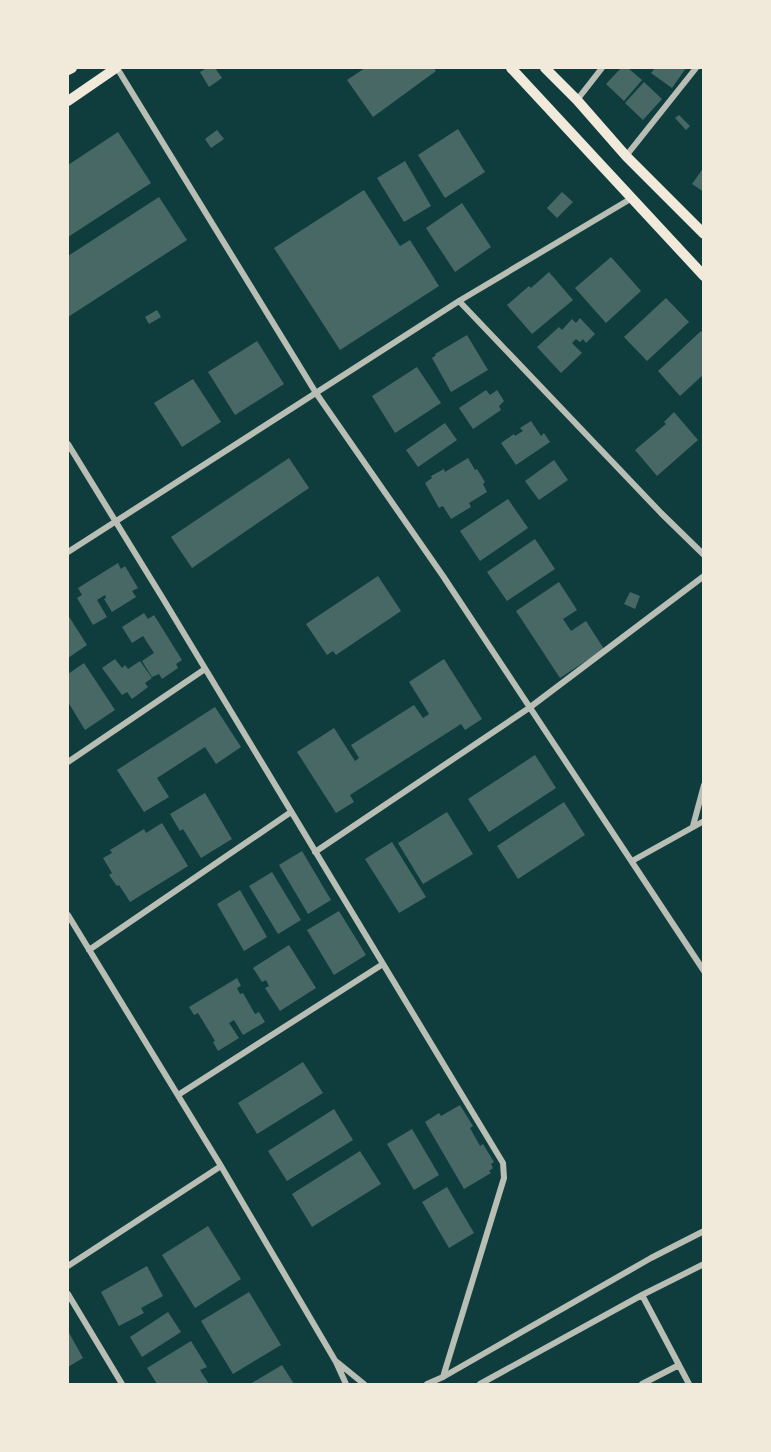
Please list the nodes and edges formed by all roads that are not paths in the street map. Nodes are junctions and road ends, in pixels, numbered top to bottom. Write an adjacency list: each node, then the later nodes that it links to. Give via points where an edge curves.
1 (72, 68): 7 (main road)
2 (117, 68): 8 (main road); 15 (street)
3 (511, 68): 11 (main road)
4 (545, 68): 9 (main road)
5 (602, 68): 9 (street)
6 (696, 68): 10 (street)
7 (68, 70)
8 (68, 100)
9 (577, 100): 10 (main road)
10 (626, 156): 12 (main road)
11 (632, 198): 13 (main road); 14 (street)
12 (704, 234)
13 (704, 276)
14 (459, 301): 15 (street); 19 (street)
15 (315, 393): 17 (street); 22 (street)
16 (68, 444): 17 (street)
17 (115, 522): 18 (street); 21 (street)
18 (68, 552)
19 (704, 555)
20 (704, 576): 22 (street)
21 (205, 669): 23 (street); 25 (street)
22 (530, 708): 28 (street); 29 (street)
23 (68, 762)
24 (704, 785): 27 (street)
25 (291, 812): 28 (street); 31 (street)
26 (704, 821): 27 (street)
27 (693, 826): 29 (street)
28 (315, 852): 32 (street)
29 (632, 861): 33 (street)
30 (68, 915): 31 (street)
31 (89, 950): 34 (street)
32 (383, 964): 34 (street); 43 (street, via 503,1163 504,1178)
33 (704, 971)
34 (178, 1095): 35 (street)
35 (221, 1166): 38 (street); 41 (street)
36 (704, 1231): 43 (street)
37 (704, 1264): 40 (street)
38 (68, 1266)
39 (68, 1294): 44 (street)
40 (642, 1295): 42 (street); 48 (street)
41 (336, 1362): 45 (street); 46 (street)
42 (679, 1365): 49 (street); 50 (street)
43 (443, 1377): 47 (street)
44 (122, 1384)
45 (346, 1384)
46 (364, 1384)
47 (428, 1384)
48 (480, 1384)
49 (642, 1384)
50 (689, 1384)

